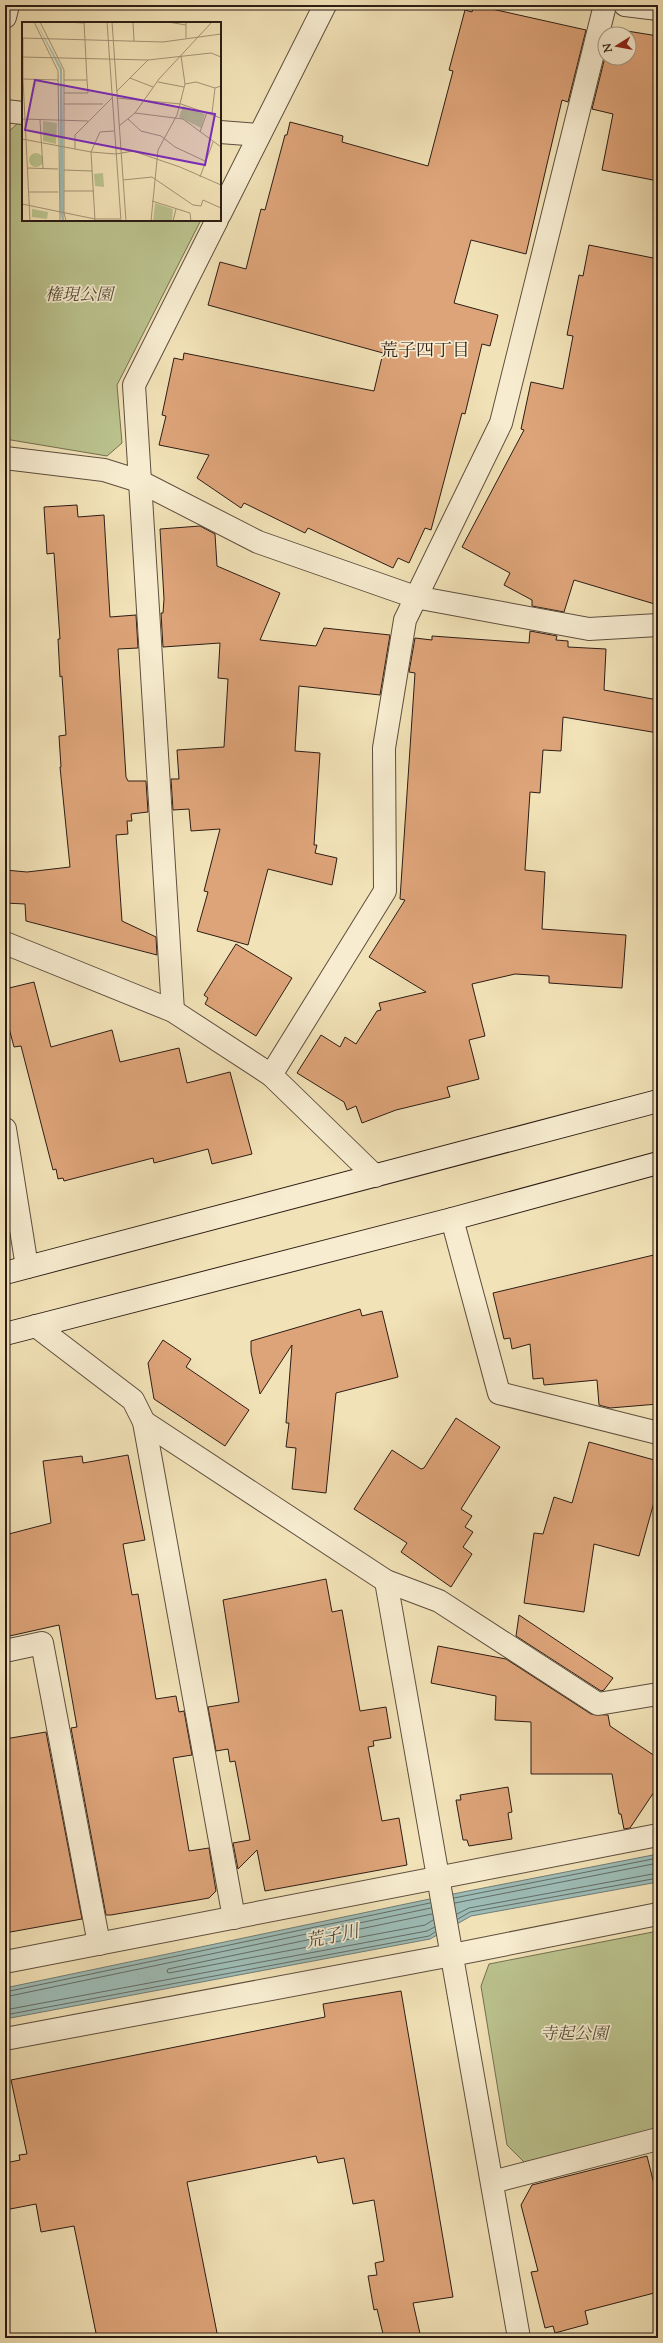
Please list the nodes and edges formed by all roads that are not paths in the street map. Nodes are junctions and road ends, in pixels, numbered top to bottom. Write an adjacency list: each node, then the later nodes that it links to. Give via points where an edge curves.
1 (8, 5): 6 (street)
2 (325, 5): 10 (street)
3 (605, 5): 15 (street, via 501,423)
4 (625, 5): 5 (street)
5 (658, 9)
6 (5, 17)
7 (5, 111): 8 (street)
8 (22, 113)
9 (221, 132): 10 (street)
10 (259, 135): 11 (street)
11 (221, 212)
12 (216, 221): 14 (street, via 134,385)
13 (5, 458): 14 (street, via 104,470)
14 (139, 481): 15 (street, via 258,542); 18 (street)
15 (415, 597): 16 (street, via 589,629); 19 (street, via 405,620 384,748 385,891)
16 (658, 625)
17 (5, 943): 18 (street)
18 (173, 1012): 19 (street)
19 (272, 1075): 23 (street)
20 (658, 1101): 23 (street)
21 (5, 1129): 25 (street)
22 (658, 1163): 24 (street)
23 (375, 1176): 25 (street)
24 (452, 1219): 27 (street); 30 (street, via 499,1393)
25 (27, 1267): 26 (street)
26 (5, 1273)
27 (36, 1326): 28 (street); 29 (street, via 133,1400)
28 (5, 1334)
29 (144, 1422): 31 (street); 37 (street)
30 (658, 1433)
31 (386, 1581): 33 (street, via 439,1601 598,1704); 35 (street)
32 (5, 1651): 38 (street, via 42,1643)
33 (658, 1694)
34 (658, 1835): 35 (street)
35 (440, 1884): 37 (street); 39 (street)
36 (658, 1914): 39 (street)
37 (234, 1918): 38 (street)
38 (99, 1944): 40 (street)
39 (451, 1947): 41 (street); 43 (street)
40 (5, 1962)
41 (5, 2039)
42 (658, 2139): 43 (street)
43 (492, 2182): 44 (street)
44 (519, 2338)

